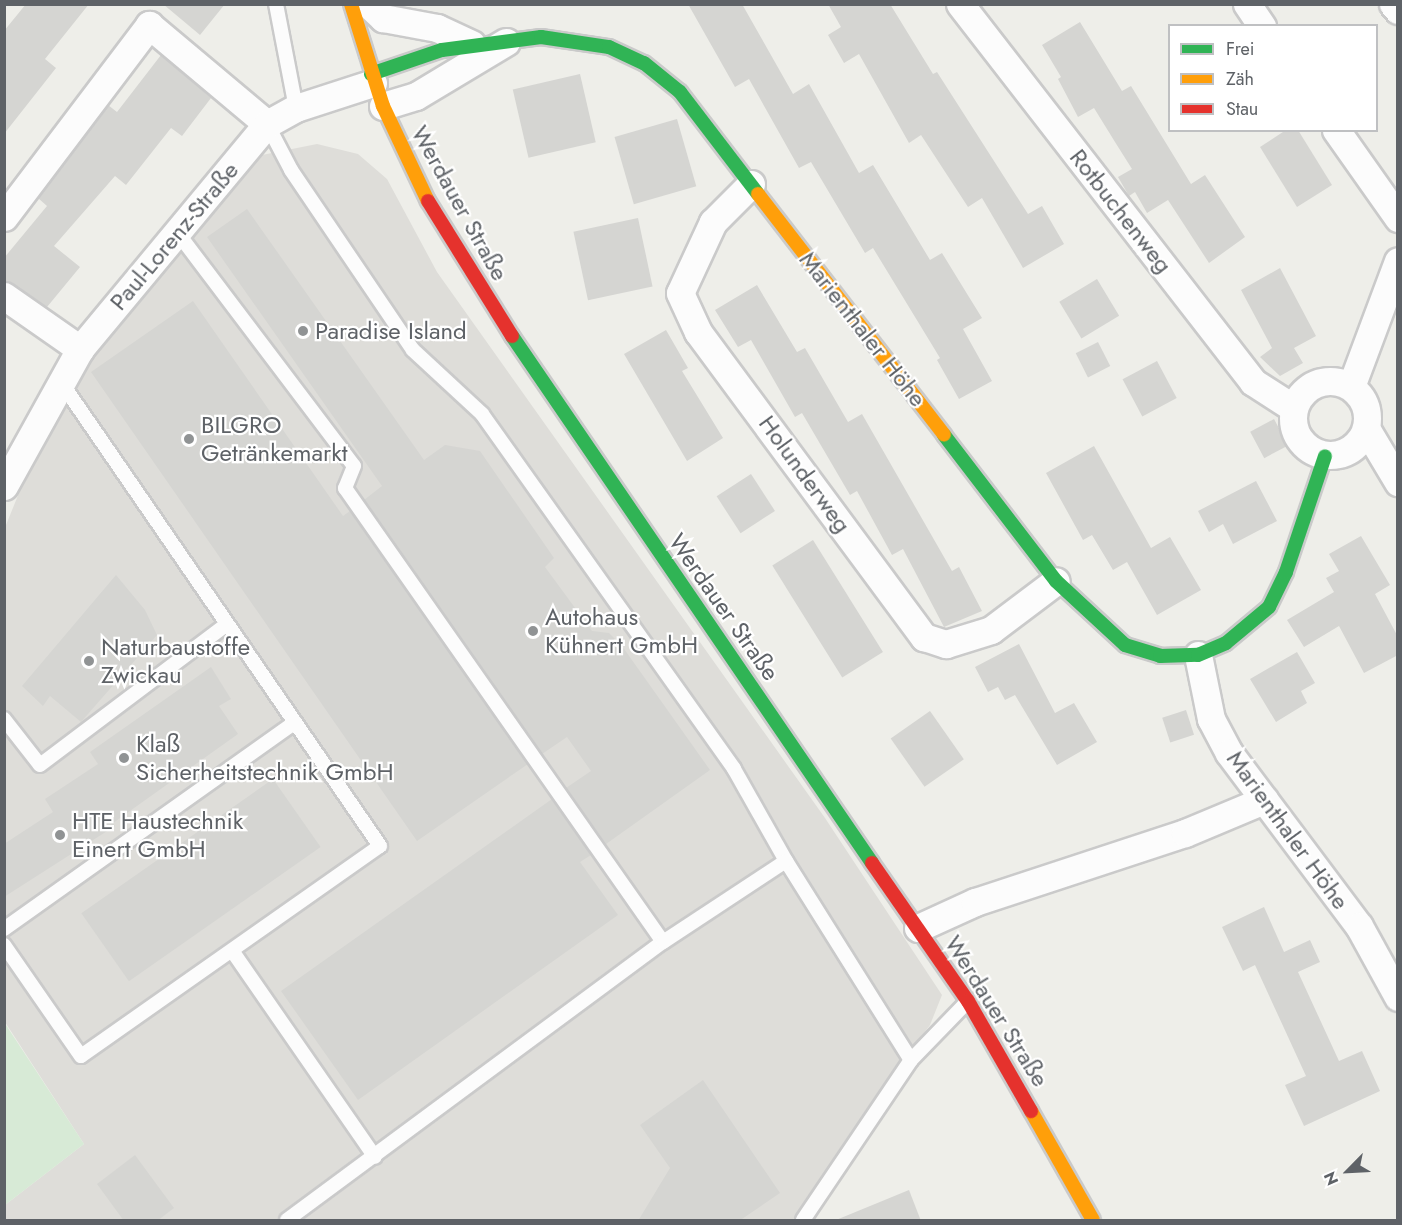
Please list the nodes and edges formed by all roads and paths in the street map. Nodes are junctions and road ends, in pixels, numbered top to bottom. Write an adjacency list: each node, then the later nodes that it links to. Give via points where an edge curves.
1 (276, 4): 12 (lane)
2 (351, 4): 11 (main road, Werdauer Straße)
3 (368, 4): 10 (street, Marienthaler Höhe, via 383,18 437,28)
4 (1247, 4): 8 (street)
5 (1393, 4): 7 (street)
6 (970, 8): 24 (street, Rotbuchenweg, via 1253,382)
7 (1398, 10)
8 (1261, 24)
9 (507, 41): 10 (main road, Marienthaler Höhe); 11 (street, Marienthaler Höhe, via 416,96); 15 (main road, Marienthaler Höhe, via 541,37 579,40 609,47 644,63 680,92)
10 (471, 44): 11 (main road, Marienthaler Höhe)
11 (376, 88): 12 (street, Paul-Lorenz-Straße); 37 (main road, Werdauer Straße, via 410,169 454,247 572,429)
12 (296, 108): 13 (street, Paul-Lorenz-Straße)
13 (267, 124): 16 (street, via 149,25); 18 (street, Paul-Lorenz-Straße); 36 (lane, via 291,171 413,350 482,414 734,768)
14 (1337, 132): 17 (street)
15 (751, 184): 30 (main road, Marienthaler Höhe); 30 (street, Holunderweg, via 713,222 680,293 699,332 924,637 946,644 991,630)
16 (4, 218)
17 (1398, 218)
18 (177, 232): 21 (street, Paul-Lorenz-Straße); 39 (lane, via 354,466 345,488)
19 (1398, 261): 23 (street)
20 (4, 296): 21 (street)
21 (80, 348): 22 (street, Paul-Lorenz-Straße)
22 (59, 380): 27 (street, Paul-Lorenz-Straße); 31 (lane)
23 (1352, 384): 24 (street, via 1335,380 1308,388); 25 (street, via 1368,412)
24 (1292, 406): 26 (street, via 1298,440 1310,451)
25 (1367, 430): 26 (street, via 1356,444); 28 (street)
26 (1325, 456): 32 (main road, Marienthaler Höhe, via 1286,572 1269,607 1226,643)
27 (10, 457): 29 (street, Paul-Lorenz-Straße)
28 (1398, 482)
29 (4, 486)
30 (1056, 581): 32 (main road, Marienthaler Höhe, via 1125,645 1160,656)
31 (227, 624): 33 (lane, via 40,765); 34 (lane)
32 (1198, 655): 35 (street, Marienthaler Höhe, via 1211,719 1229,753)
33 (4, 719)
34 (295, 722): 38 (lane); 41 (lane, via 380,846)
35 (1264, 800): 37 (street, via 1185,833 975,902); 42 (street, Marienthaler Höhe, via 1359,926)
36 (786, 861): 39 (lane); 44 (lane)
37 (918, 928): 43 (main road, Werdauer Straße)
38 (4, 929)
39 (663, 942): 45 (lane)
40 (4, 945): 41 (lane, via 81,1056)
41 (233, 952): 45 (lane)
42 (1398, 997)
43 (968, 1000): 44 (lane); 48 (main road, Werdauer Straße)
44 (911, 1060): 47 (lane)
45 (375, 1157): 46 (lane)
46 (287, 1221)
47 (803, 1221)
48 (1093, 1221)

